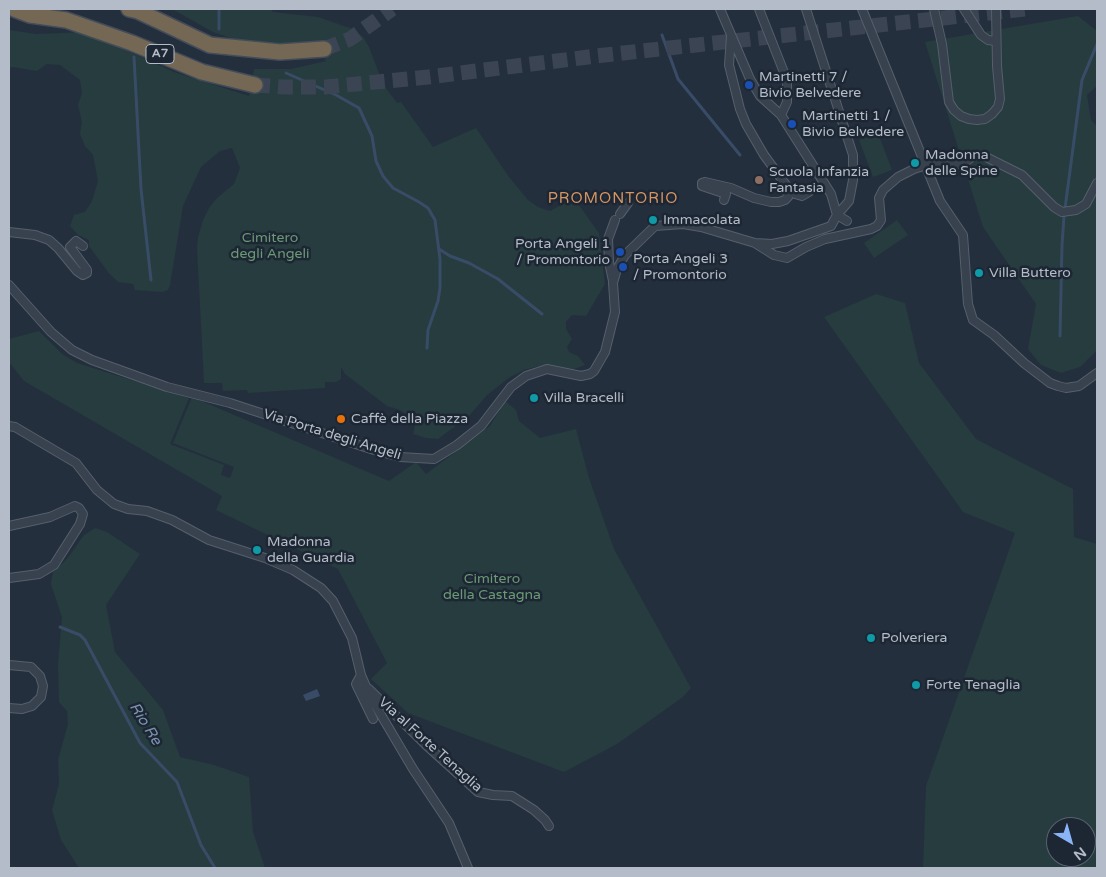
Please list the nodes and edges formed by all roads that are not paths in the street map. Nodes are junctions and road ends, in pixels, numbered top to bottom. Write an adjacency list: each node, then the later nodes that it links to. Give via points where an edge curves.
1 (14, 9): 13 (highway, A7, via 30,15 66,20 202,72)
2 (720, 9): 10 (street)
3 (759, 9): 14 (street, via 787,80 787,102)
4 (806, 9): 21 (street, via 853,155 853,180 848,201)
5 (862, 9): 15 (street)
6 (934, 9): 11 (street, via 942,44 948,99 964,118 985,118 999,103)
7 (964, 9): 11 (street, via 981,35)
8 (996, 9): 11 (street)
9 (134, 10): 12 (highway, A7, via 210,45 280,52)
10 (731, 34): 14 (street, via 760,96); 17 (street, via 729,65 740,109 764,154)
11 (996, 41)
12 (324, 49)
13 (255, 85)
14 (781, 115): 21 (street, via 831,194)
15 (926, 165): 16 (street, via 962,164 974,155 984,156 1022,175 1062,212 1076,210 1086,204); 24 (street, via 898,177 883,190 881,220 877,226 825,238 790,257 782,258); 28 (street, via 940,200 962,235 968,304 974,320 1050,383 1066,388 1079,386)
16 (1097, 182)
17 (786, 185): 18 (street, via 795,194 802,196); 19 (street, via 788,197 779,202 702,183 702,186 726,194)
18 (810, 192)
19 (724, 200)
20 (628, 203): 26 (street, Via Porta degli Angeli, via 608,239)
21 (837, 215): 22 (street); 24 (street, via 831,226 788,241)
22 (847, 222)
23 (9, 232): 25 (street, via 35,235 52,242 83,275 87,270 70,247 76,241)
24 (755, 243): 26 (street, Via Porta degli Angeli, via 701,227 683,224 655,226 620,263)
25 (83, 246)
26 (613, 283): 27 (street, Via Porta degli Angeli, via 615,312 605,352 594,371 582,376 547,369 526,376 511,387 481,426 441,455 425,460 400,458 230,403 167,387 92,360 58,338)
27 (9, 286)
28 (1097, 373)
29 (9, 426): 33 (street, via 15,426 76,464 97,490 114,504 172,520 209,540 282,565 317,584 328,595 352,638)
30 (9, 526): 31 (street, via 50,517 75,506 83,513 80,524 54,565 42,573)
31 (9, 578)
32 (9, 665): 35 (street, via 31,667 43,686 40,700 32,706)
33 (361, 675): 34 (street); 36 (street, via 356,684)
34 (364, 684): 37 (street, Via al Forte Tenaglia, via 478,792 512,796 534,810); 38 (street, via 413,769 449,823)
35 (9, 708)
36 (373, 719)
37 (548, 826)
38 (468, 868)

